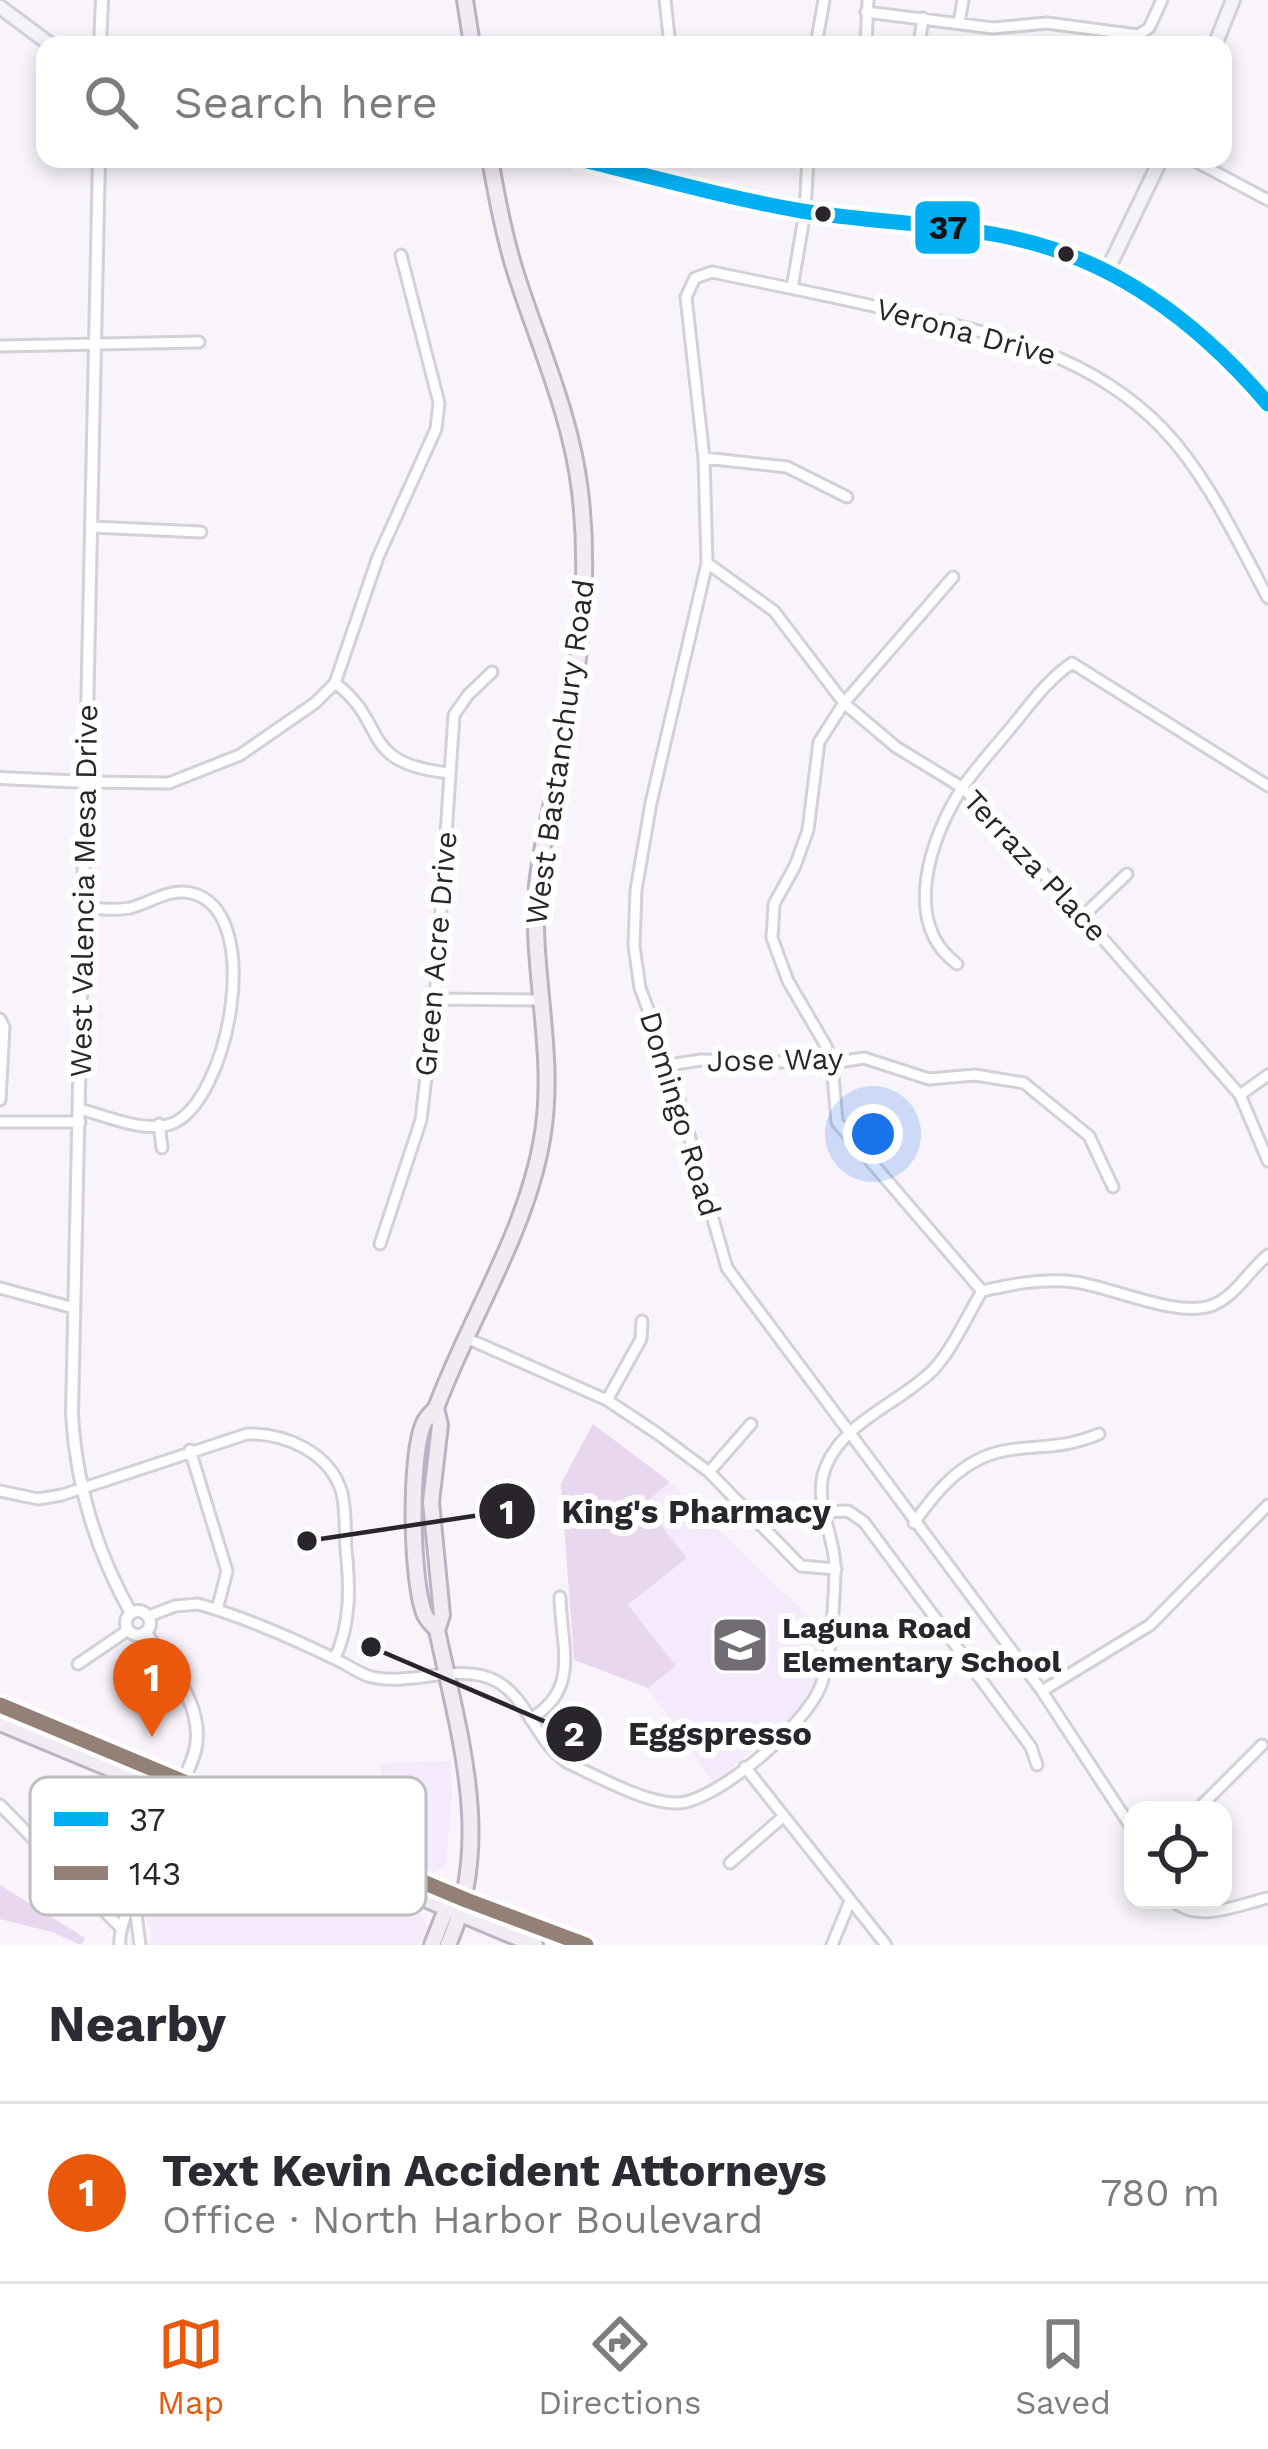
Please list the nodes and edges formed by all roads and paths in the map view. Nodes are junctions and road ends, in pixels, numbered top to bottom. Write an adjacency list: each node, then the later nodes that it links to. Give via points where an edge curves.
1 (102, 0): 15 (street)
2 (465, 0): 16 (main road)
3 (665, 0): 17 (street)
4 (824, 0): 18 (street)
5 (915, 0): 11 (street)
6 (963, 0): 12 (street)
7 (1162, 0): 13 (street, via 1144,34 1047,23)
8 (1233, 0): 22 (main road)
9 (867, 6): 11 (street); 19 (street)
10 (0, 7): 14 (main road)
11 (918, 18): 12 (street); 20 (street)
12 (959, 22): 13 (street)
13 (993, 28): 21 (street)
14 (39, 36)
15 (100, 36)
16 (471, 36)
17 (669, 36)
18 (818, 36)
19 (866, 36)
20 (919, 36)
21 (992, 36)
22 (1219, 36)
23 (99, 168): 37 (street, West Valencia Mesa Drive)
24 (492, 168): 59 (main road, West Bastanchury Road, via 515,273 566,421 584,524 583,625 538,880)
25 (614, 168): 30 (main road)
26 (808, 168): 30 (street)
27 (1157, 168): 32 (main road)
28 (1209, 168): 29 (street)
29 (1268, 200)
30 (806, 212): 32 (main road, via 1000,235); 34 (street)
31 (401, 255): 47 (street, via 439,403 436,428 378,557)
32 (1107, 271): 38 (main road, via 1198,330)
33 (695, 278): 34 (street, Verona Drive, via 712,272); 39 (street, Domingo Road, via 686,297)
34 (792, 288): 45 (street, Verona Drive, via 1013,338 1103,380 1177,446)
35 (199, 342): 37 (street)
36 (0, 346): 37 (street)
37 (94, 347): 41 (street, West Valencia Mesa Drive)
38 (1268, 404)
39 (704, 458): 40 (street, via 787,467); 43 (street, Domingo Road)
40 (847, 497)
41 (92, 527): 42 (street); 51 (street, West Valencia Mesa Drive)
42 (202, 532)
43 (707, 563): 48 (street, Terraza Place, via 773,610); 62 (street, Domingo Road, via 637,890 640,988)
44 (953, 577): 48 (street)
45 (1268, 598)
46 (492, 672): 49 (street, Green Acre Drive, via 454,716)
47 (335, 683): 49 (street, via 402,764); 51 (street, via 240,755 169,783)
48 (844, 703): 53 (street, Terraza Place); 61 (street, via 819,742 808,830 774,904 772,938)
49 (449, 773): 58 (street, Green Acre Drive)
50 (0, 778): 51 (street)
51 (86, 782): 55 (street, West Valencia Mesa Drive)
52 (1268, 786): 53 (street, via 1072,663)
53 (963, 788): 56 (street, Terraza Place); 57 (street, via 942,826 925,904 938,950)
54 (1127, 874): 56 (street)
55 (83, 908): 66 (street, West Valencia Mesa Drive); 68 (street, via 128,909 189,892 212,902 225,921 234,950 231,1005 217,1061 195,1105)
56 (1084, 916): 64 (street, Terraza Place)
57 (957, 964)
58 (435, 999): 59 (street); 72 (street, Green Acre Drive, via 421,1120)
59 (541, 1000): 78 (main road, West Bastanchury Road, via 542,1141 524,1205)
60 (0, 1019): 65 (street)
61 (832, 1063): 62 (street, Jose Way); 71 (street, Jose Way, via 864,1058 929,1078 1024,1083 1088,1136); 75 (street, via 837,1122)
62 (669, 1065): 81 (street, Domingo Road, via 727,1268)
63 (1268, 1075): 64 (street)
64 (1240, 1095): 70 (street, Terraza Place)
65 (0, 1100)
66 (80, 1115): 67 (street); 68 (street); 76 (street, West Valencia Mesa Drive)
67 (0, 1121)
68 (159, 1124): 69 (street)
69 (162, 1148)
70 (1268, 1161)
71 (1113, 1187)
72 (380, 1244)
73 (1268, 1256): 75 (street, via 1236,1290 1192,1310 1055,1280)
74 (0, 1288): 76 (street)
75 (982, 1291): 81 (street, via 934,1368)
76 (74, 1308): 85 (street, West Valencia Mesa Drive, via 72,1414)
77 (642, 1321): 79 (street, via 641,1339)
78 (464, 1337): 79 (street); 99 (main road, West Bastanchury Road, via 436,1408 431,1502 442,1615 436,1630)
79 (607, 1400): 84 (street)
80 (751, 1424): 84 (street)
81 (848, 1434): 88 (street, via 824,1468); 89 (street, Domingo Road)
82 (1099, 1434): 89 (street, via 973,1463 947,1480)
83 (190, 1450): 85 (street); 92 (street, via 227,1571); 97 (street, via 274,1435 331,1472 342,1493 349,1581)
84 (709, 1472): 90 (street, via 802,1566)
85 (81, 1488): 86 (street, via 38,1499); 93 (street, West Valencia Mesa Drive, via 101,1555)
86 (0, 1491)
87 (1268, 1505): 100 (street, via 1150,1625)
88 (824, 1512): 90 (street); 105 (street, via 848,1511 864,1522)
89 (914, 1523): 100 (street, Domingo Road)
90 (836, 1569): 106 (street, via 822,1683 800,1721)
91 (560, 1597): 102 (street, via 563,1686 551,1707)
92 (217, 1610): 94 (street, via 175,1606); 97 (street)
93 (131, 1613): 94 (street); 95 (street)
94 (149, 1616): 96 (street)
95 (128, 1630): 96 (street); 98 (street)
96 (146, 1633): 109 (street, via 184,1688 198,1728)
97 (334, 1658): 99 (street, via 380,1678)
98 (78, 1664)
99 (446, 1675): 102 (street, via 493,1678); 119 (main road, West Bastanchury Road, via 470,1786 468,1866)
100 (1042, 1691): 113 (street, Domingo Road)
101 (0, 1705): 108 (main road)
102 (530, 1719): 106 (street, via 554,1754 661,1801 694,1800)
103 (0, 1724): 107 (main road)
104 (1262, 1745): 110 (street)
105 (1037, 1765)
106 (745, 1767): 112 (street)
107 (149, 1777)
108 (156, 1777)
109 (184, 1777)
110 (1206, 1801)
111 (0, 1805): 114 (street)
112 (784, 1816): 115 (street); 118 (street)
113 (1124, 1816)
114 (30, 1838)
115 (730, 1863)
116 (426, 1892): 119 (main road)
117 (1268, 1898): 120 (street)
118 (850, 1901): 129 (street); 130 (street)
119 (456, 1905): 125 (main road); 126 (main road); 127 (main road); 128 (main road)
120 (1232, 1906)
121 (1183, 1909): 122 (street)
122 (1220, 1909)
123 (120, 1935): 124 (street, via 128,1926)
124 (141, 1939)
125 (432, 1945)
126 (448, 1945)
127 (535, 1945)
128 (586, 1945)
129 (832, 1945)
130 (886, 1945)

